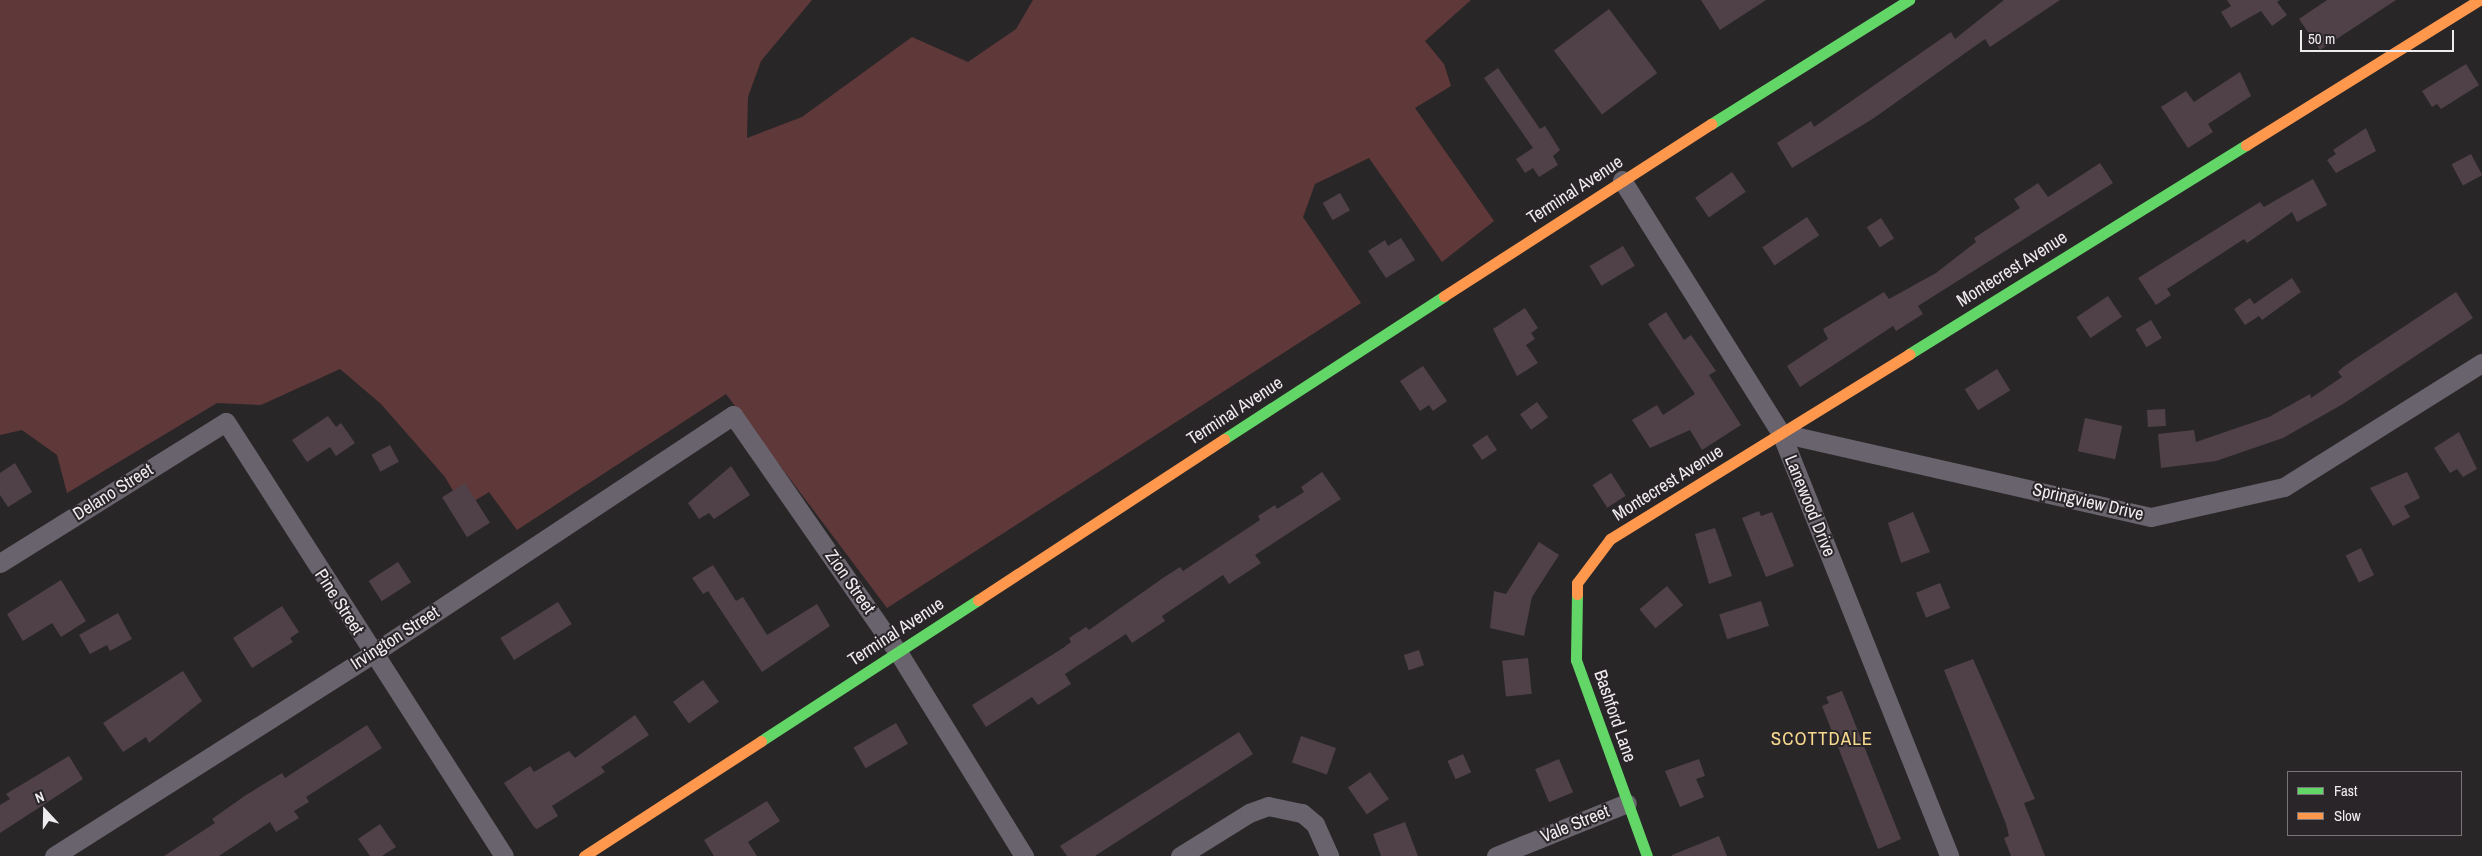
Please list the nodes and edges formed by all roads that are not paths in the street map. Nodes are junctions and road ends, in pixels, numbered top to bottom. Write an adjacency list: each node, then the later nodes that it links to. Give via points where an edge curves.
1 (1909, 0): 3 (street, Terminal Avenue)
2 (2479, 0): 7 (street, Montecrest Avenue)
3 (1622, 180): 7 (street, Lanewood Drive); 10 (street, Terminal Avenue)
4 (2482, 363): 7 (street, Springview Drive, via 2284,487 2150,517)
5 (733, 415): 10 (street, Zion Street); 11 (street, Irvington Street)
6 (226, 422): 8 (street, Delano Street); 11 (street, Pine Street)
7 (1781, 433): 9 (street, Montecrest Avenue, via 1610,539); 21 (street, Lanewood Drive)
8 (0, 563)
9 (1577, 583): 12 (street, Bashford Lane, via 1576,660)
10 (898, 652): 15 (street, Terminal Avenue); 16 (street, Zion Street)
11 (372, 654): 13 (street, Irvington Street); 14 (street, Pine Street)
12 (1627, 803): 19 (street, Vale Street); 20 (street, Bashford Lane)
13 (54, 856)
14 (504, 856)
15 (584, 856)
16 (1024, 856)
17 (1180, 856): 18 (street, via 1249,813 1268,806 1302,813 1315,824)
18 (1329, 856)
19 (1496, 856)
20 (1647, 856)
21 (1949, 856)

